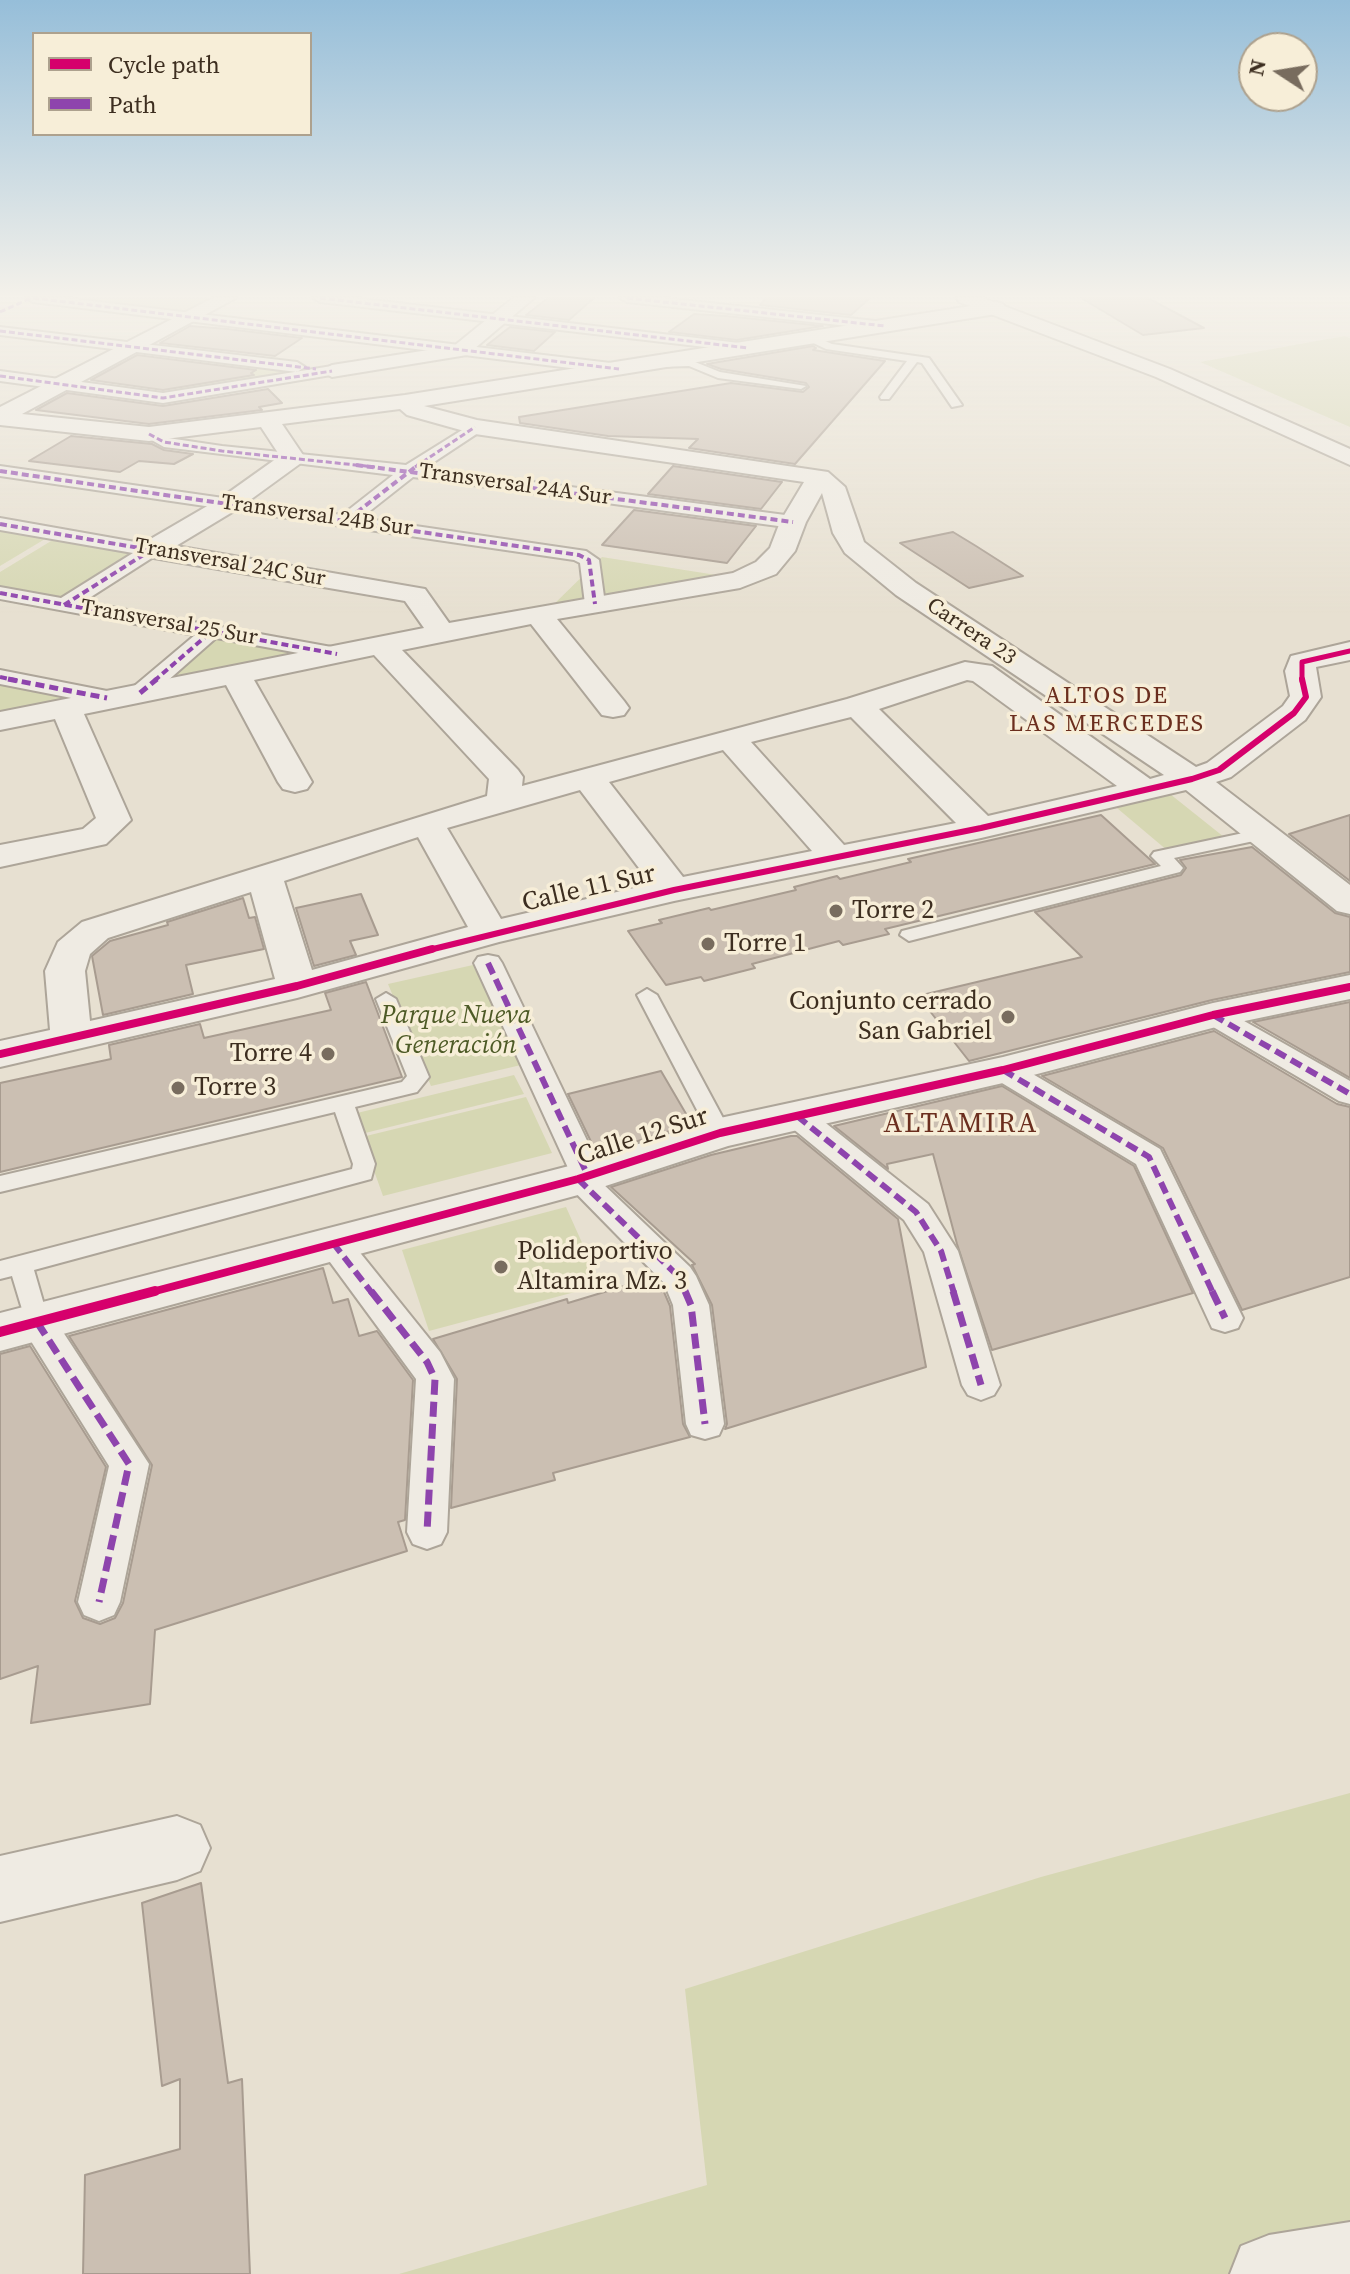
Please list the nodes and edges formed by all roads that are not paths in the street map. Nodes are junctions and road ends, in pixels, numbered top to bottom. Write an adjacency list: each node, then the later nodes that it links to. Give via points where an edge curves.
1 (23, 404): 5 (street)
2 (390, 404): 6 (street)
3 (408, 404): 7 (street)
4 (1231, 404): 10 (street)
5 (0, 417): 8 (street, Transversal 24A Sur)
6 (269, 421): 8 (street); 9 (street)
7 (475, 427): 12 (street); 13 (street)
8 (149, 434): 9 (street, Transversal 24A Sur, via 164,442)
9 (293, 458): 12 (street, Transversal 24A Sur); 14 (street)
10 (1350, 458)
11 (0, 471): 14 (street, Transversal 24B Sur)
12 (409, 471): 15 (street); 16 (street, Transversal 24A Sur)
13 (819, 477): 16 (street); 38 (street, Carrera 23, via 833,487 854,547 895,580)
14 (230, 503): 15 (street, Transversal 24B Sur); 18 (street)
15 (348, 519): 20 (street, Transversal 24B Sur, via 585,557)
16 (793, 522): 20 (street, via 782,551 766,568 740,580)
17 (0, 524): 18 (street, Transversal 24C Sur)
18 (151, 550): 21 (street); 24 (street, Transversal 24C Sur, via 415,595)
19 (0, 593): 21 (street, Transversal 25 Sur)
20 (595, 604): 22 (street)
21 (64, 605): 23 (street, Transversal 25 Sur)
22 (538, 614): 24 (street); 34 (street)
23 (212, 631): 27 (street, Transversal 25 Sur); 30 (street)
24 (442, 633): 25 (street)
25 (381, 645): 27 (street); 41 (street, via 506,777)
26 (1350, 651): 38 (street, Calle 11 Sur, via 1302,662 1306,697 1294,713 1219,770)
27 (337, 654): 28 (street)
28 (235, 673): 30 (street); 39 (street)
29 (0, 677): 31 (street)
30 (140, 693): 31 (street)
31 (107, 698): 33 (street)
32 (858, 706): 36 (street); 40 (street, via 965,671 981,672); 43 (street)
33 (65, 707): 35 (street); 45 (street, via 114,820 94,837)
34 (613, 708)
35 (0, 721)
36 (730, 738): 37 (street); 46 (street)
37 (588, 778): 41 (street); 48 (street)
38 (1192, 779): 40 (street, Calle 11 Sur); 44 (street, Carrera 23)
39 (295, 782)
40 (1144, 790): 43 (street, Calle 11 Sur)
41 (503, 803): 42 (street)
42 (427, 823): 47 (street); 51 (street)
43 (981, 828): 46 (street, Calle 11 Sur)
44 (1262, 834): 49 (street, Carrera 23); 50 (lane, via 1160,856 1174,868)
45 (0, 856)
46 (835, 856): 48 (street, Calle 11 Sur)
47 (265, 877): 52 (street); 57 (street, via 95,930 72,950 65,971)
48 (674, 890): 51 (street, Calle 11 Sur)
49 (1350, 903)
50 (909, 935)
51 (489, 948): 52 (street, Calle 11 Sur); 64 (street)
52 (297, 986): 57 (street, Calle 11 Sur)
53 (1350, 987): 56 (street, Calle 12 Sur)
54 (647, 995): 63 (lane)
55 (386, 999): 61 (lane, via 416,1083)
56 (1213, 1015): 59 (street, Calle 12 Sur); 60 (street)
57 (71, 1038): 58 (street, Calle 11 Sur)
58 (0, 1054)
59 (1003, 1070): 62 (street, Calle 12 Sur); 68 (street, via 1149,1157)
60 (1350, 1094)
61 (343, 1103): 65 (lane); 67 (lane, via 363,1174)
62 (797, 1116): 63 (street, Calle 12 Sur); 70 (street, via 916,1212 941,1251)
63 (720, 1133): 64 (street, Calle 12 Sur)
64 (583, 1177): 66 (street, Calle 12 Sur); 71 (street, via 678,1276 691,1305)
65 (0, 1184)
66 (333, 1243): 69 (street, Calle 12 Sur); 72 (street, via 435,1379)
67 (10, 1268): 69 (lane)
68 (1225, 1318)
69 (19, 1327): 73 (street, via 129,1464)
70 (981, 1385)
71 (705, 1424)
72 (427, 1532)
73 (99, 1602)
74 (177, 1848): 75 (street)
75 (0, 1889)
76 (1350, 2261): 77 (street)
77 (1269, 2274)

